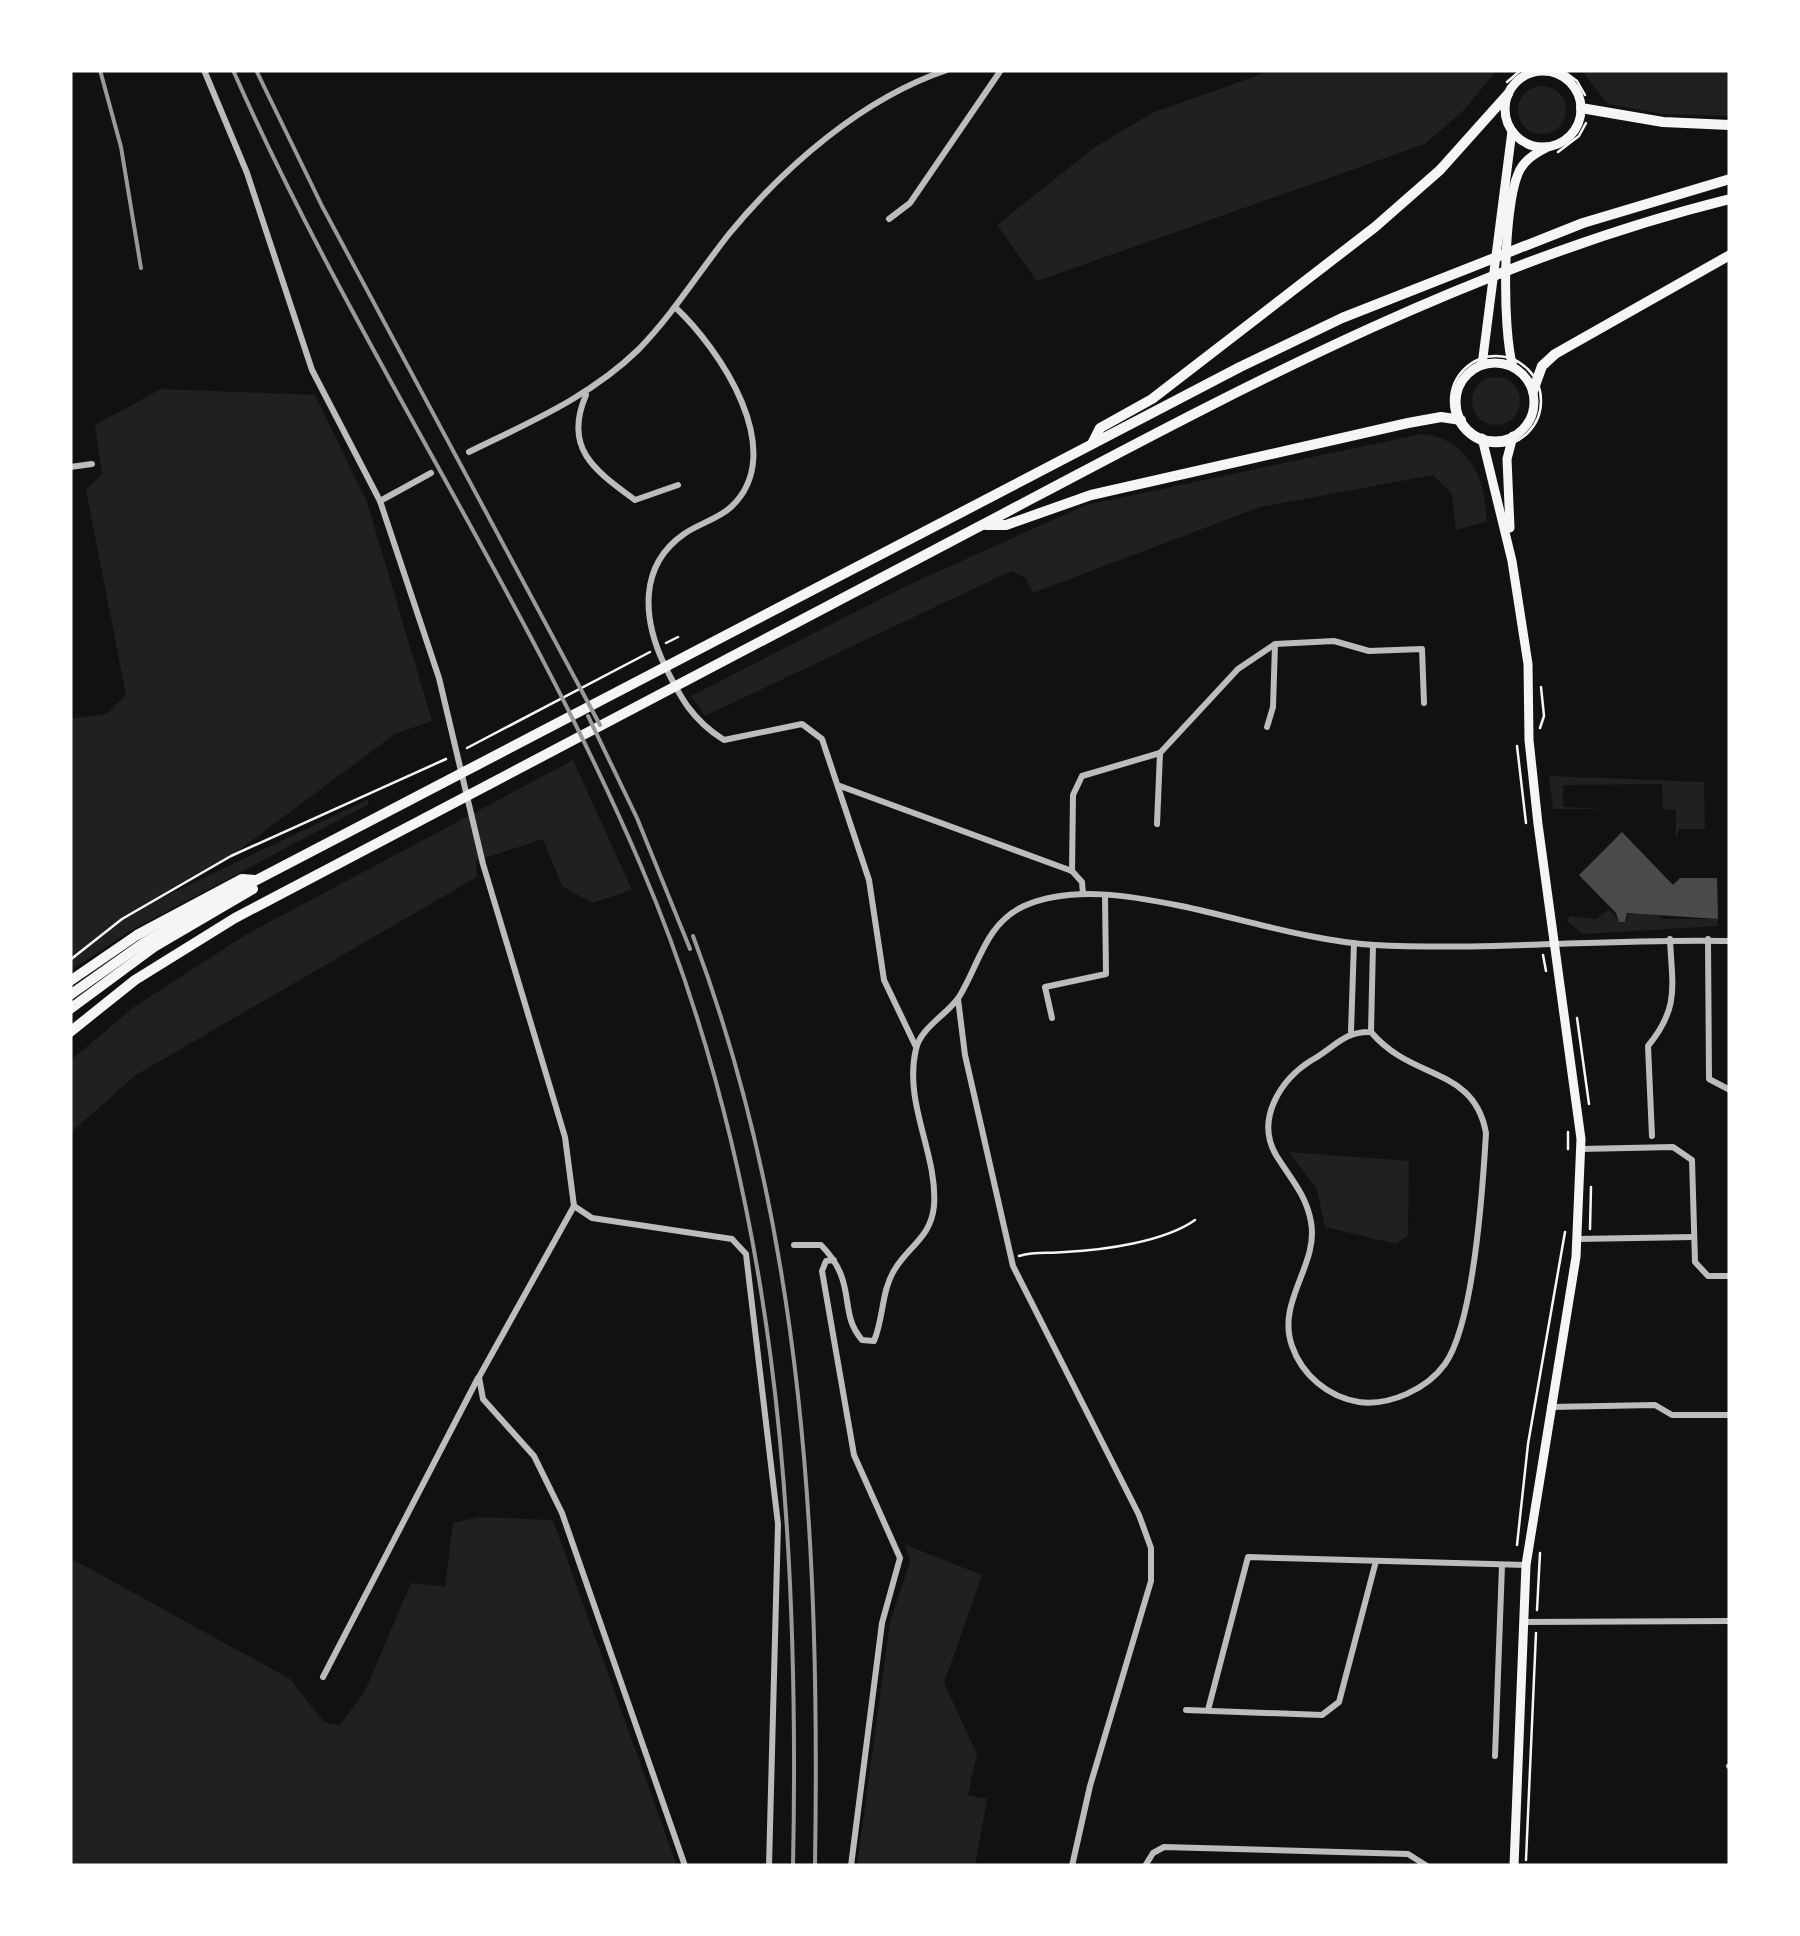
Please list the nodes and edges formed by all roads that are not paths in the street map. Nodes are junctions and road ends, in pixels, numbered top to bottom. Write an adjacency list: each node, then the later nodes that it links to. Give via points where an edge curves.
1 (204, 70): 30 (street, via 247,173 312,370)
2 (947, 70): 6 (street)
3 (1000, 70): 14 (street, via 910,203)
4 (1526, 72): 5 (main road); 7 (main road)
5 (1567, 73): 8 (main road)
6 (922, 74): 16 (street, via 783,178 731,232)
7 (1508, 94): 10 (main road); 24 (highway, via 1440,170 1375,227 1152,399 1100,428)
8 (1584, 109): 9 (highway); 11 (main road, via 1568,138)
9 (1730, 125)
10 (1512, 131): 11 (main road, via 1528,144); 17 (main road)
11 (1548, 147): 18 (main road, via 1518,175 1513,196 1503,324)
12 (1730, 179): 24 (highway, via 1463,266 1325,326)
13 (1730, 199): 31 (highway, via 1583,243 1348,337)
14 (889, 219)
15 (1730, 255): 19 (highway, via 1555,354)
16 (675, 307): 20 (street); 37 (street, via 735,389 750,419 753,461 731,507 682,535 660,559 647,592 650,632 686,708 705,728 724,740 802,724 822,739)
17 (1483, 362): 18 (main road); 21 (main road, via 1462,382)
18 (1512, 363): 19 (main road)
19 (1534, 386): 22 (main road, via 1531,417)
20 (586, 394): 25 (street); 29 (street, via 576,419 577,440 612,483 635,500)
21 (1458, 419): 23 (main road); 31 (highway, via 1408,423 1090,495 1006,524)
22 (1512, 440): 23 (main road); 32 (main road, via 1506,480)
23 (1483, 442): 32 (main road)
24 (1092, 444): 40 (highway)
25 (469, 452)
26 (92, 464): 27 (street)
27 (70, 468)
28 (431, 474): 30 (street)
29 (678, 485)
30 (380, 500): 61 (street, via 449,717 484,864 565,1137)
31 (982, 524): 55 (highway, via 179,951)
32 (1512, 561): 48 (main road)
33 (1275, 644): 34 (street, via 1334,641 1369,651 1422,650); 35 (street); 36 (street, via 1238,669)
34 (1424, 703)
35 (1267, 728)
36 (1160, 753): 38 (street); 39 (street, via 1082,776 1073,795)
37 (839, 786): 39 (street); 57 (street, via 868,880 884,980)
38 (1156, 824)
39 (1072, 871): 41 (street)
40 (260, 881): 49 (highway, via 242,879 198,902); 50 (highway, via 146,942); 52 (highway)
41 (1084, 894): 42 (street); 51 (street, via 1022,907 998,925)
42 (1105, 896): 46 (street); 53 (street, via 1106,974 1046,987)
43 (1670, 939): 44 (street); 48 (street); 59 (street, via 1673,1004 1648,1046)
44 (1708, 940): 45 (street); 58 (street, via 1709,1079)
45 (1730, 941)
46 (1354, 943): 47 (street); 54 (street)
47 (1374, 945): 48 (street); 56 (street)
48 (1554, 947): 60 (main road)
49 (70, 981)
50 (70, 995)
51 (958, 998): 57 (street); 82 (street, via 1011,1258 1150,1548 1151,1580)
52 (70, 1009)
53 (1052, 1018)
54 (1350, 1031): 56 (street); 56 (street, via 1294,1071 1276,1093 1268,1122 1274,1152 1307,1202 1312,1228 1288,1311 1290,1344 1305,1372 1328,1391 1359,1402 1392,1400 1422,1386 1446,1363 1465,1300 1486,1133 1468,1091 1402,1062)
55 (70, 1032)
56 (1371, 1032)
57 (916, 1047): 65 (street, via 915,1097 934,1210 923,1240 896,1267 874,1340 862,1340 851,1327 847,1280)
58 (1730, 1090)
59 (1652, 1136)
60 (1581, 1148): 62 (street, via 1684,1151 1692,1160); 63 (main road)
61 (574, 1206): 67 (street); 80 (street, via 592,1218 732,1238 746,1254 778,1524)
62 (1693, 1237): 63 (street); 66 (street, via 1699,1271)
63 (1578, 1239): 68 (main road)
64 (794, 1244): 65 (street, via 821,1245)
65 (836, 1260): 81 (street, via 826,1261 822,1271 854,1455 900,1558 882,1623)
66 (1730, 1276)
67 (479, 1377): 75 (street); 79 (street, via 483,1399 534,1456 562,1513)
68 (1550, 1407): 69 (street, via 1655,1405 1672,1415); 72 (main road)
69 (1730, 1415)
70 (1376, 1561): 71 (street); 77 (street, via 1339,1702 1322,1715); 77 (street, via 1248,1557)
71 (1502, 1565): 72 (street); 78 (street)
72 (1520, 1565): 74 (main road)
73 (1730, 1620): 74 (street)
74 (1524, 1622): 85 (main road)
75 (322, 1676)
76 (1186, 1710): 77 (street)
77 (1208, 1710)
78 (1496, 1756)
79 (685, 1866)
80 (769, 1866)
81 (851, 1866)
82 (1072, 1866)
83 (1145, 1866): 84 (street, via 1164,1847 1408,1854)
84 (1427, 1866)
85 (1514, 1866)

